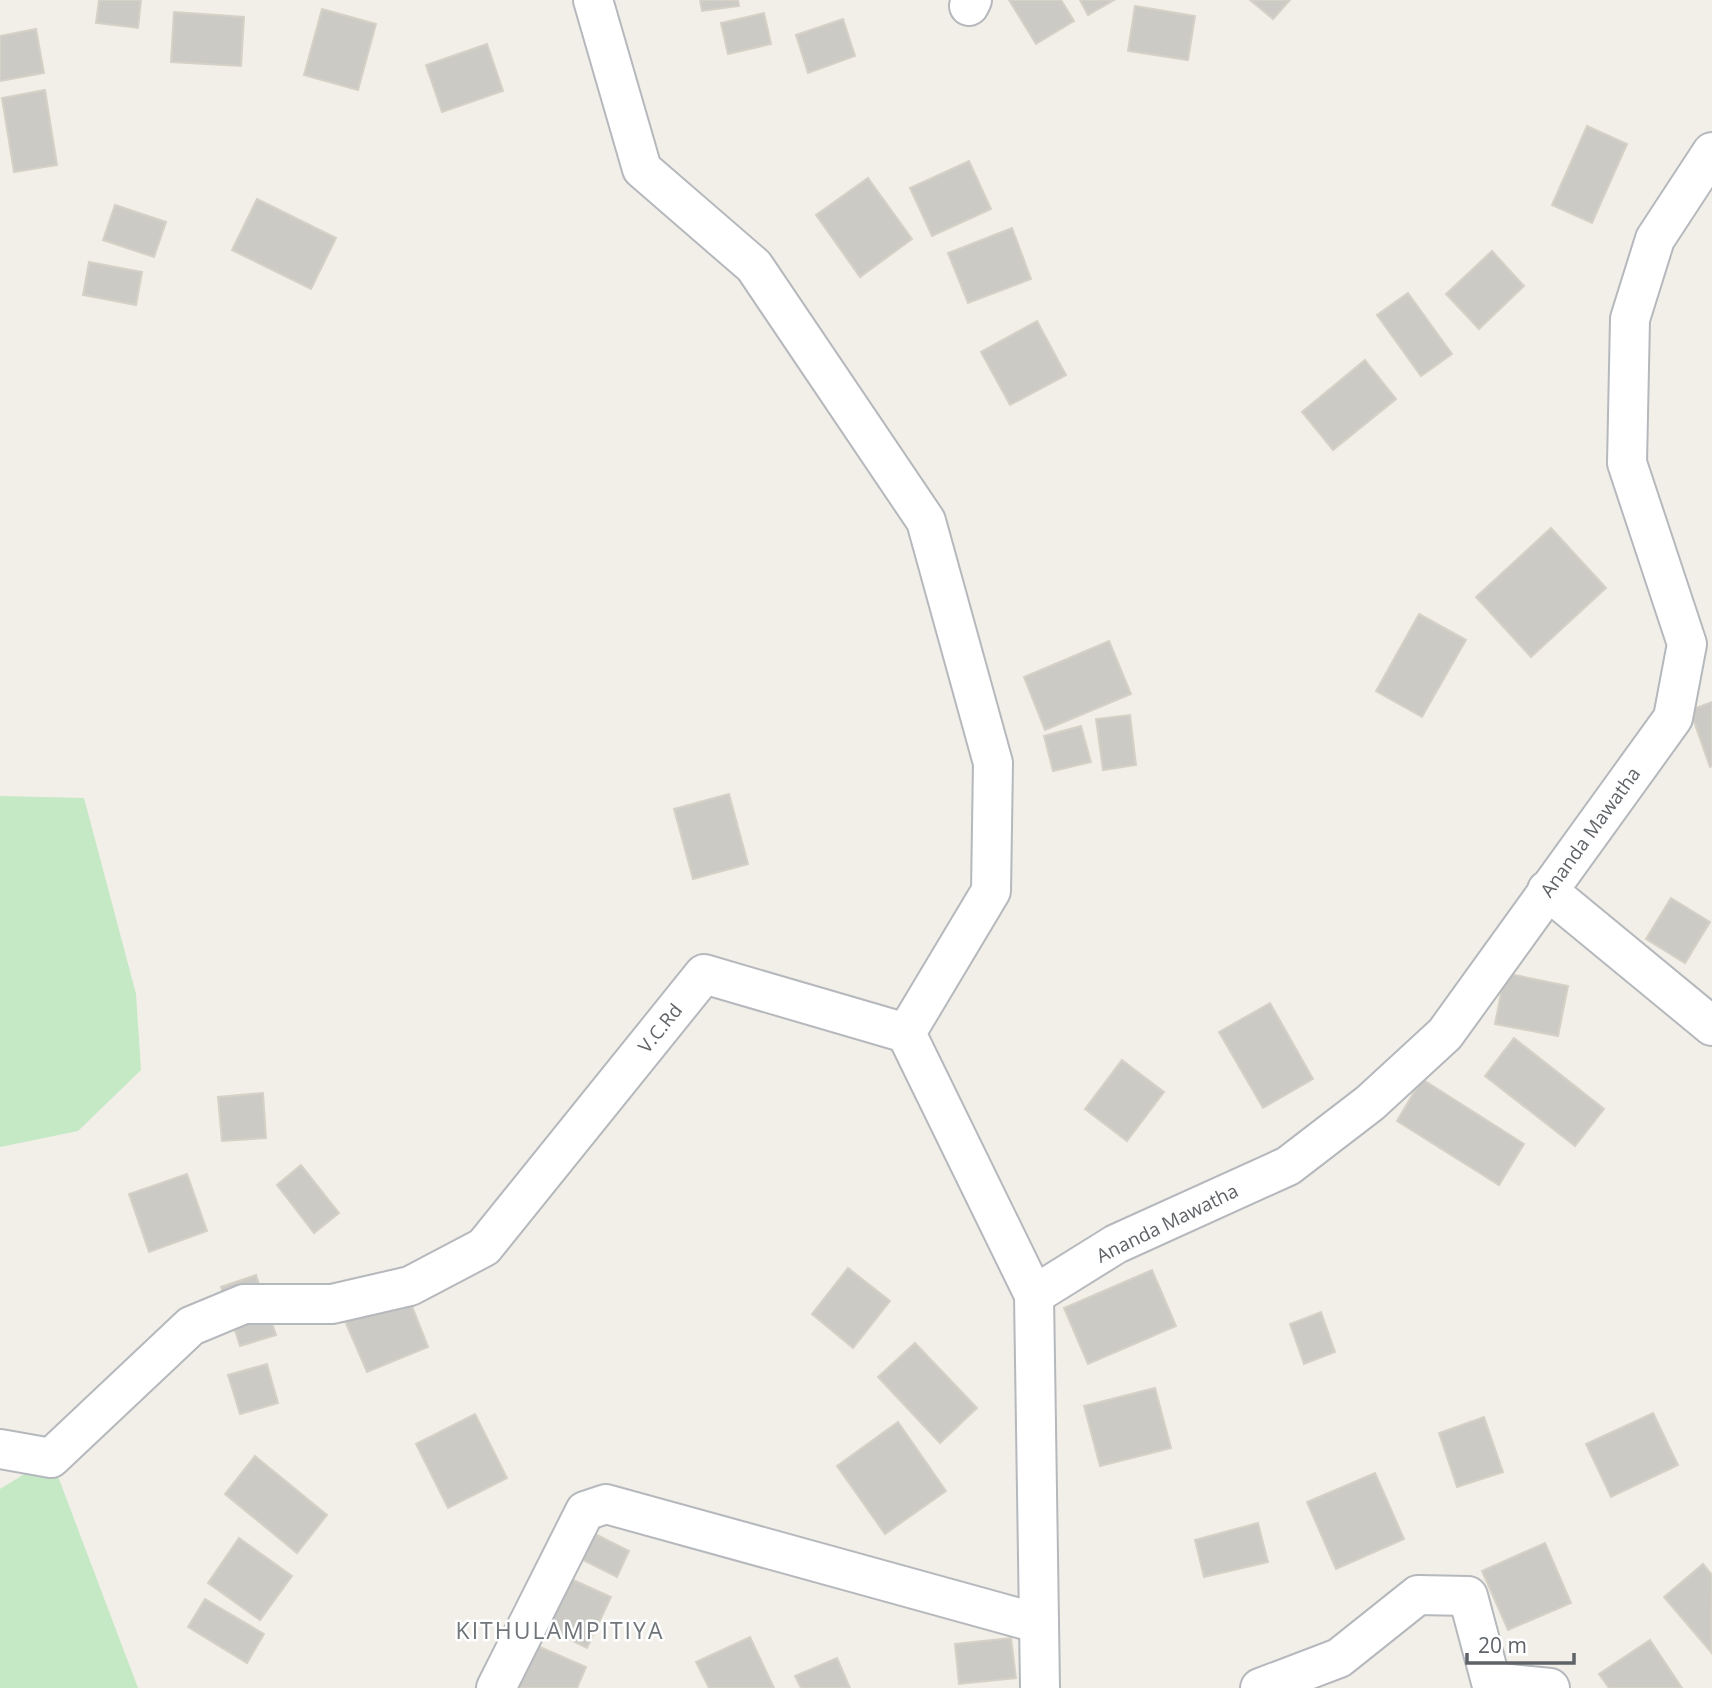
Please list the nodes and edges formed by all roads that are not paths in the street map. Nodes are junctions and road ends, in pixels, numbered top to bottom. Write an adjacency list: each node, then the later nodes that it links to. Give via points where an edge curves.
1 (593, 0): 6 (street, via 642,169 754,266 926,521 993,763 991,891)
2 (1712, 152): 3 (street, Ananda Mawatha, via 1655,239 1630,318 1628,463)
3 (1699, 656): 4 (street, Ananda Mawatha, via 1673,718)
4 (1547, 890): 5 (street); 7 (street, Ananda Mawatha, via 1445,1034 1370,1103 1288,1166 1116,1244)
5 (1712, 1026)
6 (906, 1033): 7 (street); 8 (street, V.C.Rd, via 704,974 484,1247 410,1286 332,1304 244,1304 191,1326 51,1458)
7 (1034, 1295): 9 (street)
8 (0, 1449)
9 (1037, 1623): 10 (street, via 606,1504 585,1511); 11 (street)
10 (496, 1688)
11 (1040, 1688)
12 (1260, 1688): 13 (street, via 1339,1658 1418,1595 1468,1596 1491,1682)
13 (1550, 1688)

